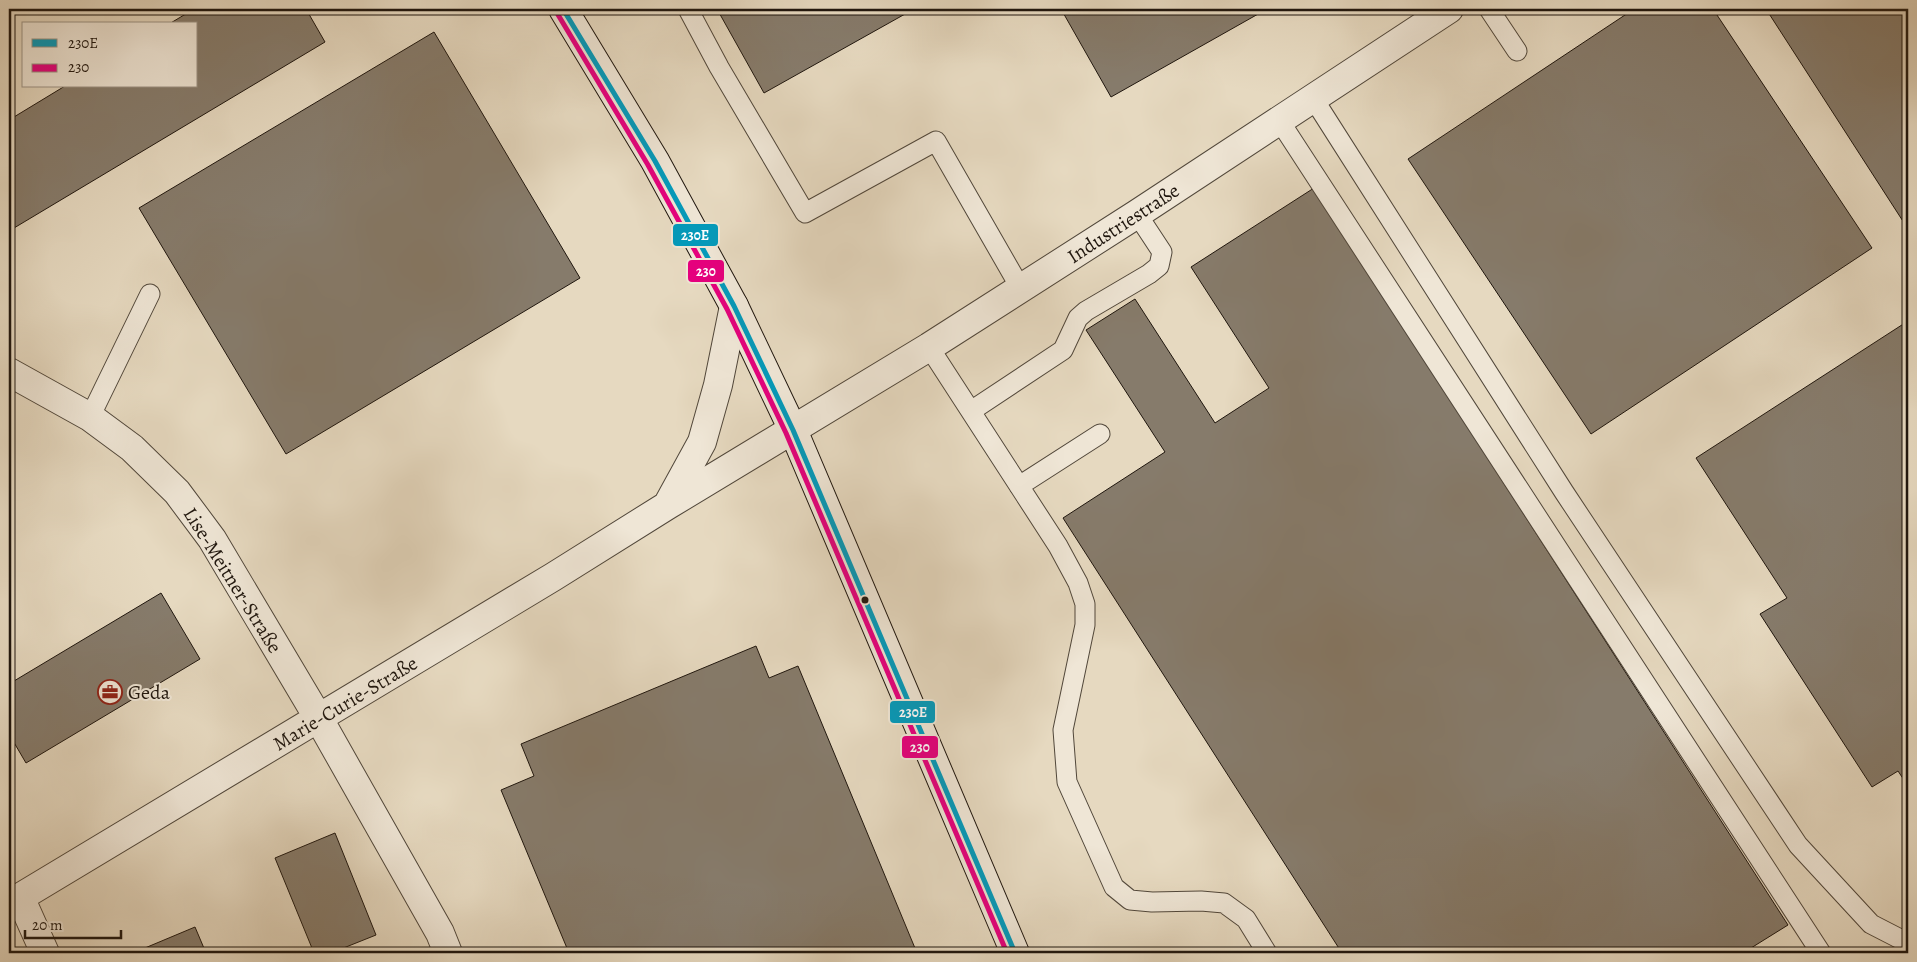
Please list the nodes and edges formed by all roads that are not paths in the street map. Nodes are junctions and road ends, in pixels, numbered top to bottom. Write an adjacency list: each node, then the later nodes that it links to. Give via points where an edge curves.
1 (563, 9): 11 (street, via 655,161)
2 (688, 9): 9 (lane, via 805,213 936,141)
3 (1449, 9): 6 (street, Industriestraße)
4 (1489, 9): 5 (lane)
5 (1517, 51)
6 (1312, 98): 7 (street, Industriestraße); 22 (lane, via 1564,492 1798,845 1871,924)
7 (1279, 120): 8 (street, Industriestraße); 27 (lane)
8 (1137, 214): 9 (street, Industriestraße); 14 (lane, via 1162,252 1159,266 1086,311 1073,326 1063,350)
9 (1022, 289): 12 (street, Industriestraße)
10 (150, 294): 15 (lane)
11 (734, 306): 16 (street); 19 (street, Marie-Curie-Straße, via 718,385 702,442)
12 (930, 347): 14 (lane); 16 (street, Industriestraße)
13 (9, 372): 15 (street, Lise-Meitner-Straße)
14 (971, 411): 18 (lane)
15 (90, 417): 20 (street, Lise-Meitner-Straße, via 132,448 177,492 212,539)
16 (793, 430): 19 (street, Marie-Curie-Straße); 25 (street)
17 (1100, 434): 18 (lane)
18 (1019, 486): 26 (lane, via 1062,553 1085,604 1085,625 1064,730 1064,754 1067,782 1114,887 1130,900 1224,903 1246,919)
19 (668, 505): 20 (street, Marie-Curie-Straße)
20 (319, 719): 21 (street, Marie-Curie-Straße); 24 (street, Lise-Meitner-Straße, via 440,933)
21 (14, 901): 23 (street, Marie-Curie-Straße)
22 (1908, 943)
23 (45, 953)
24 (448, 953)
25 (1015, 953)
26 (1267, 953)
27 (1821, 953)

